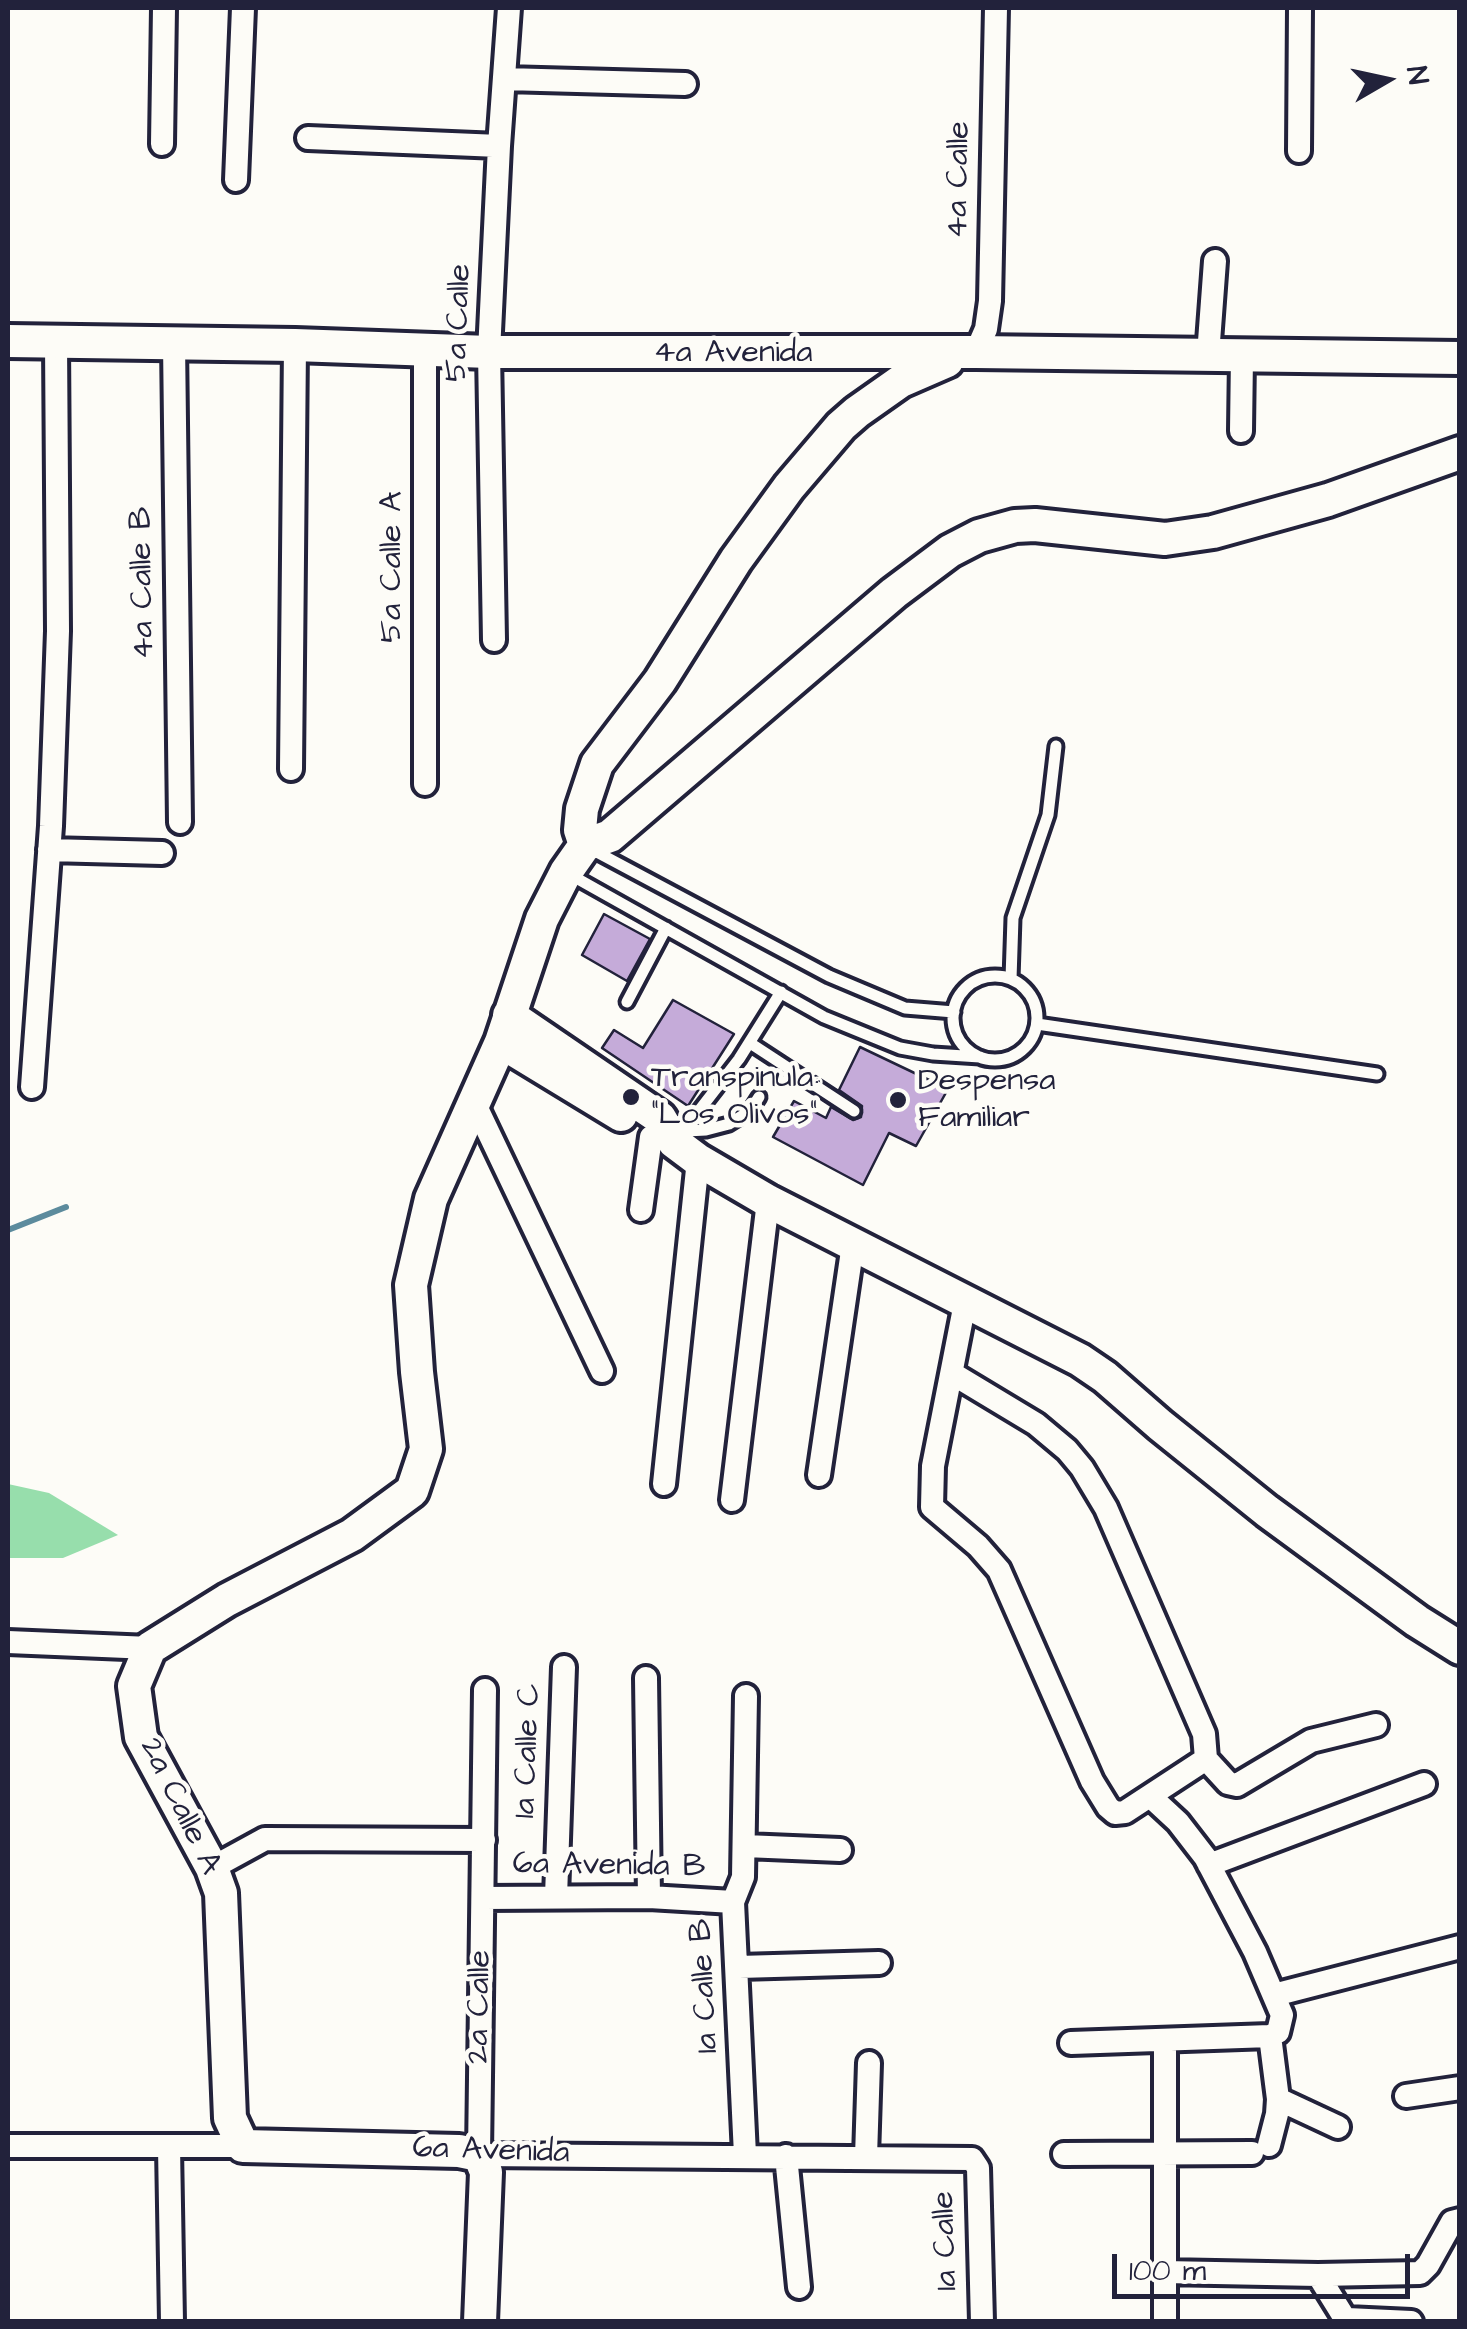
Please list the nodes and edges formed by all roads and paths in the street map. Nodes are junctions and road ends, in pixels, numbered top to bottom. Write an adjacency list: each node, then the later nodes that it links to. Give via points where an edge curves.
1 (164, 8): 9 (street)
2 (243, 8): 12 (street)
3 (509, 8): 6 (street, 5a Calle)
4 (996, 8): 20 (street, 4a Calle, via 990,301)
5 (1300, 8): 11 (street)
6 (505, 79): 7 (street); 10 (street, 5a Calle)
7 (685, 84)
8 (308, 138): 10 (street)
9 (162, 144)
10 (499, 146): 19 (street, 5a Calle)
11 (1299, 150)
12 (236, 180)
13 (1214, 261): 21 (street)
14 (8, 341): 15 (street, 4a Avenida)
15 (56, 342): 16 (street, 4a Avenida); 32 (street, via 58,632)
16 (174, 343): 17 (street, 4a Avenida); 30 (street, 4a Calle B)
17 (295, 344): 18 (street, 4a Avenida); 28 (street)
18 (425, 350): 19 (street, 4a Avenida); 29 (street, 5a Calle A)
19 (489, 352): 20 (street, 4a Avenida); 26 (street, 5a Calle)
20 (976, 352): 21 (street, 4a Avenida); 31 (street, via 918,372 866,405 789,487 660,681 596,764 582,809)
21 (1208, 355): 22 (street, 4a Avenida)
22 (1242, 356): 23 (street, 4a Avenida); 24 (street)
23 (1460, 358)
24 (1242, 431)
25 (1460, 453): 31 (street, via 1213,532 1152,538 1035,524 979,536 894,593 610,836)
26 (494, 640)
27 (1056, 746): 36 (lane, via 1048,815 1013,918)
28 (292, 769)
29 (425, 784)
30 (180, 822)
31 (585, 845): 34 (street); 39 (lane, via 830,976 904,1008)
32 (49, 850): 33 (street); 46 (street)
33 (162, 853)
34 (566, 872): 35 (lane); 41 (street, via 542,918)
35 (666, 928): 37 (lane); 38 (lane)
36 (1011, 979): 39 (lane, via 976,980); 40 (lane, via 1034,1002)
37 (782, 992): 42 (lane); 43 (lane, via 900,1048)
38 (626, 1002)
39 (954, 1012): 43 (lane, via 956,1033)
40 (1036, 1024): 43 (lane, via 1017,1054); 45 (lane)
41 (505, 1028): 44 (street); 47 (street); 50 (street, via 660,1118)
42 (750, 1043): 49 (lane); 50 (lane)
43 (980, 1057)
44 (535, 1062): 47 (street, via 519,1062); 50 (street)
45 (1378, 1074)
46 (32, 1087)
47 (480, 1089): 55 (street); 61 (street, via 432,1199 411,1285 426,1450 412,1491 352,1534)
48 (759, 1097): 50 (lane, via 740,1119)
49 (854, 1112)
50 (678, 1142): 51 (street); 52 (street); 58 (street)
51 (768, 1201): 53 (street); 59 (street)
52 (640, 1210)
53 (854, 1244): 54 (street); 57 (street)
54 (966, 1303): 56 (street); 62 (street, via 1106,1377 1267,1511)
55 (602, 1371)
56 (952, 1374): 68 (street, via 1036,1424 1094,1486 1204,1734); 70 (street, via 933,1466 932,1507 999,1570 1102,1800 1120,1813)
57 (819, 1475)
58 (664, 1484)
59 (732, 1500)
60 (8, 1642): 61 (street)
61 (150, 1648): 75 (street, 2a Calle A, via 134,1686 141,1737)
62 (1460, 1648)
63 (564, 1667): 76 (street, 1a Calle C)
64 (646, 1678): 78 (street, 1a Calle B)
65 (485, 1690): 71 (street, 2a Calle)
66 (746, 1696): 72 (street, 1a Calle B)
67 (1376, 1725): 68 (street, via 1311,1741 1237,1785)
68 (1206, 1759): 70 (street)
69 (1424, 1784): 74 (street)
70 (1151, 1797): 74 (street)
71 (484, 1840): 75 (street, via 265,1839); 77 (street, 2a Calle)
72 (744, 1846): 73 (street, 6a Avenida B); 79 (street, 1a Calle B)
73 (840, 1850)
74 (1209, 1865): 83 (street)
75 (212, 1868): 93 (street, 2a Calle A, via 224,1919 230,2118)
76 (556, 1897): 77 (street, 6a Avenida B); 78 (street, 6a Avenida B)
77 (483, 1898): 97 (street, 2a Calle)
78 (649, 1898): 79 (street, 6a Avenida B)
79 (734, 1902): 82 (street, 1a Calle B)
80 (1460, 1946): 83 (street)
81 (880, 1963): 82 (street)
82 (739, 1967): 95 (street, 1a Calle B)
83 (1274, 1994): 84 (street, via 1283,2021)
84 (1270, 2036): 86 (street); 90 (street)
85 (1071, 2042): 86 (street)
86 (1165, 2042): 100 (street)
87 (869, 2063): 99 (street)
88 (1460, 2088): 89 (street)
89 (1406, 2096)
90 (1278, 2098): 91 (street); 100 (street, via 1260,2149)
91 (1338, 2127)
92 (8, 2146): 94 (street, 6a Avenida)
93 (243, 2146): 94 (street, 6a Avenida); 97 (street, 6a Avenida)
94 (169, 2148): 107 (street)
95 (745, 2154): 97 (street, 6a Avenida); 98 (street, 6a Avenida)
96 (1064, 2154): 100 (street)
97 (479, 2155): 108 (street, 2a Calle, via 486,2172)
98 (786, 2156): 99 (street, 6a Avenida); 105 (street)
99 (866, 2156): 101 (street, 6a Avenida)
100 (1165, 2156): 103 (street)
101 (974, 2160): 109 (street, 1a Calle)
102 (1460, 2220): 104 (street, via 1452,2222 1420,2273)
103 (1164, 2272): 104 (street); 110 (street)
104 (1318, 2276): 106 (street)
105 (798, 2287)
106 (1347, 2320): 111 (street)
107 (172, 2322)
108 (480, 2322)
109 (982, 2322)
110 (1165, 2322)
111 (1410, 2322)

